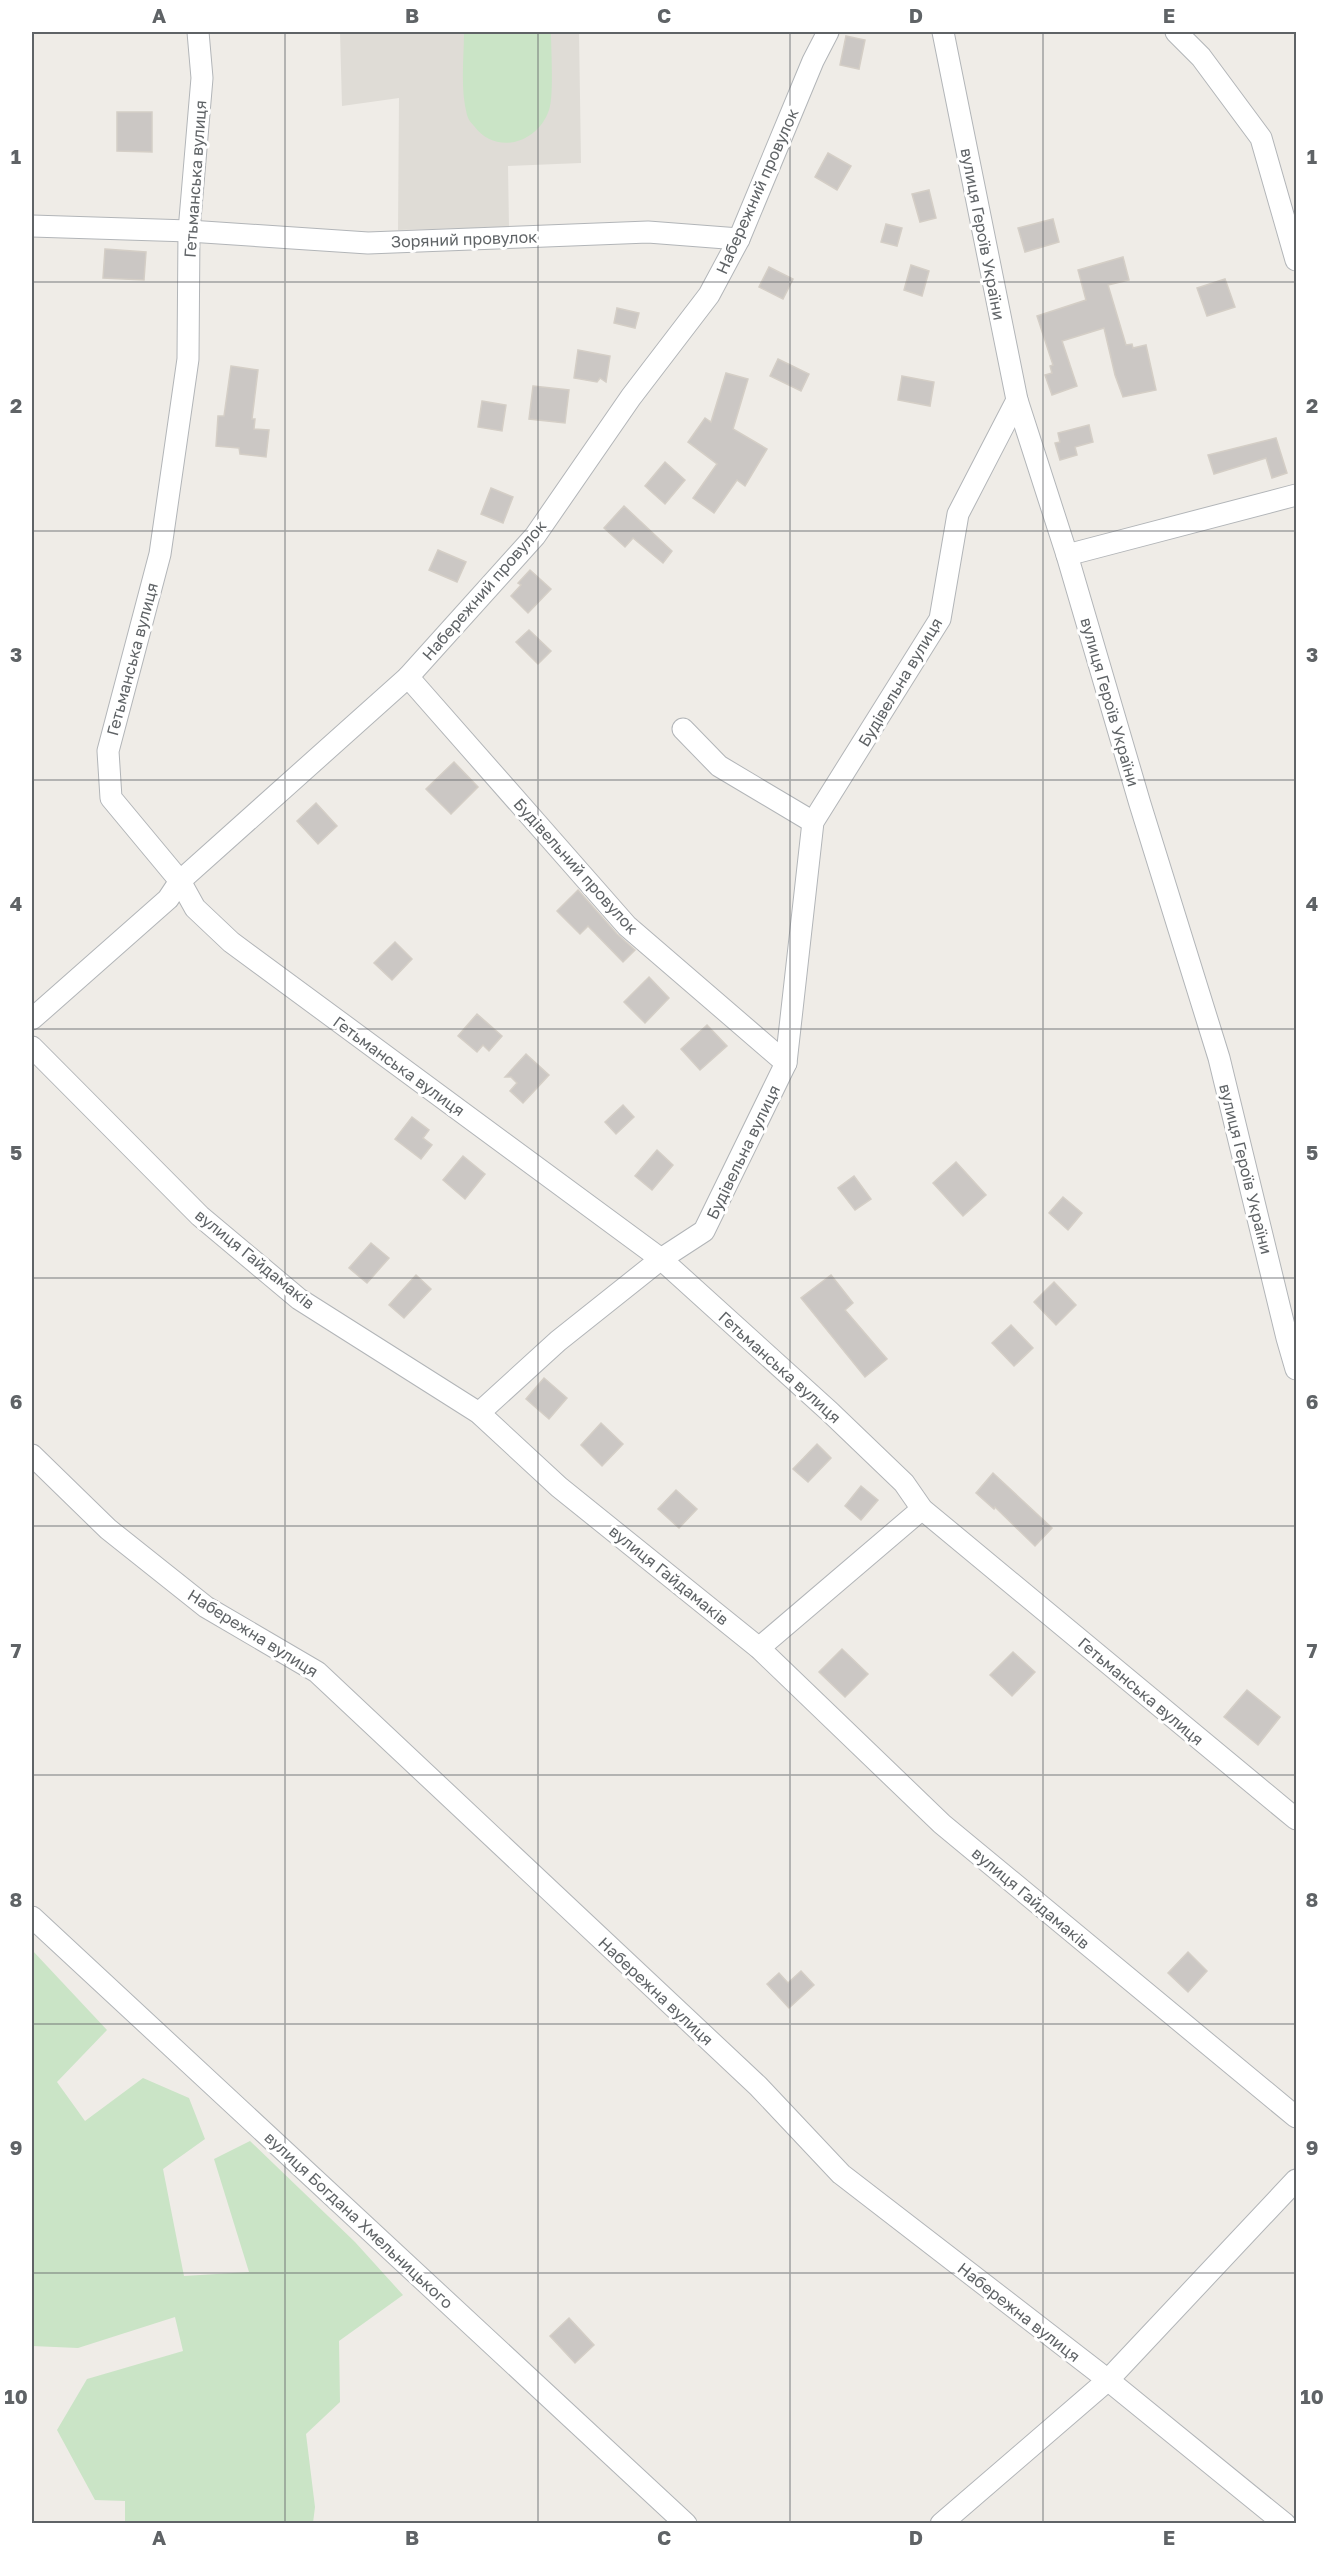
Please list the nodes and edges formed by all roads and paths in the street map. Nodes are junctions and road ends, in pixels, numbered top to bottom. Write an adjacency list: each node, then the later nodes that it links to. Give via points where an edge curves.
1 (198, 32): 6 (street, Гетьманська вулиця, via 202,78)
2 (828, 32): 7 (street, Набережний провулок)
3 (943, 32): 9 (street, вулиця Героїв України)
4 (1176, 32): 8 (street, via 1202,57 1261,138)
5 (32, 226): 6 (street, Зоряний провулок)
6 (189, 231): 7 (street, Зоряний провулок, via 368,243 648,232); 15 (street, Гетьманська вулиця, via 188,359 160,554 108,751 111,798)
7 (739, 239): 12 (street, Набережний провулок, via 709,295 630,397 535,536)
8 (1296, 260)
9 (1017, 400): 11 (street, вулиця Героїв України); 14 (street, Будівельна вулиця, via 958,514 940,619)
10 (1296, 495): 11 (street)
11 (1067, 555): 20 (street, вулиця Героїв України, via 1219,1058)
12 (408, 677): 15 (street, Набережний провулок); 18 (street, Будівельний провулок, via 627,926)
13 (683, 729): 14 (street, via 719,766)
14 (813, 822): 18 (street, Будівельна вулиця)
15 (180, 881): 16 (street, Набережний провулок, via 168,899); 19 (street, Гетьманська вулиця, via 195,908 231,942)
16 (32, 1019)
17 (32, 1047): 21 (street, вулиця Гайдамаків, via 200,1216 299,1299)
18 (786, 1063): 19 (street, Будівельна вулиця, via 704,1231)
19 (661, 1259): 21 (street, Будівельна вулиця, via 558,1341); 23 (street, Гетьманська вулиця, via 830,1412 904,1483)
20 (1296, 1369)
21 (479, 1413): 24 (street, вулиця Гайдамаків, via 560,1487)
22 (32, 1455): 29 (street, Набережна вулиця, via 108,1530 206,1607 317,1672 758,2086 841,2174)
23 (922, 1509): 24 (street); 25 (street, Гетьманська вулиця)
24 (759, 1648): 27 (street, вулиця Гайдамаків, via 942,1824)
25 (1296, 1819)
26 (32, 1917): 30 (street, вулиця Богдана Хмельницького)
27 (1296, 2117)
28 (1296, 2180): 29 (street)
29 (1108, 2380): 31 (street); 32 (street, Набережна вулиця)
30 (686, 2523)
31 (941, 2523)
32 (1285, 2523)

